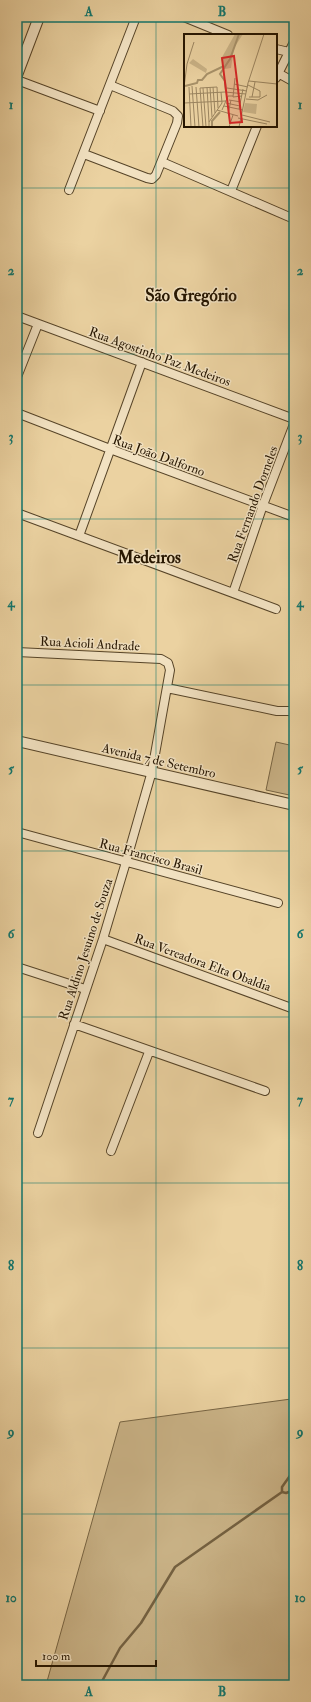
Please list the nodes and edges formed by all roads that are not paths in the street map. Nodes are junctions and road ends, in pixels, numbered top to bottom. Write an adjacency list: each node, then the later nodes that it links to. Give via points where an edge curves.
1 (38, 17): 8 (street)
2 (136, 17): 12 (street)
3 (184, 17): 4 (street)
4 (226, 34)
5 (294, 42): 7 (street)
6 (277, 49): 7 (street)
7 (289, 52): 9 (street)
8 (17, 75)
9 (277, 76): 11 (street)
10 (17, 80): 13 (street)
11 (294, 82)
12 (110, 85): 13 (street); 16 (street, via 173,111 178,116)
13 (100, 110): 15 (street)
14 (257, 127): 18 (street)
15 (84, 154): 16 (street, via 152,179); 17 (street)
16 (162, 162): 18 (street)
17 (69, 190)
18 (231, 191): 19 (street)
19 (294, 219)
20 (17, 316): 21 (street, Rua Agostinho Paz Medeiros)
21 (38, 324): 22 (street, Rua Agostinho Paz Medeiros); 23 (street)
22 (142, 362): 25 (street, Rua Agostinho Paz Medeiros); 27 (street)
23 (17, 377)
24 (17, 413): 27 (street, Rua João Dalforno)
25 (294, 419)
26 (294, 424): 28 (street, Rua Fernando Dorneles)
27 (110, 449): 28 (street, Rua João Dalforno); 31 (street)
28 (263, 505): 30 (street, Rua João Dalforno); 32 (street, Rua Fernando Dorneles)
29 (17, 513): 31 (street)
30 (294, 517)
31 (79, 536): 32 (street)
32 (233, 593): 33 (street)
33 (276, 609)
34 (17, 652): 35 (street, Rua Acioli Andrade)
35 (161, 658): 36 (street, Rua Aldino Jesuino de Souza, via 168,663 170,670)
36 (167, 688): 37 (street, via 277,711); 39 (street, Rua Aldino Jesuino de Souza)
37 (294, 711)
38 (17, 741): 39 (street, Avenida 7 de Setembro)
39 (152, 771): 40 (street, Avenida 7 de Setembro); 42 (street, Rua Aldino Jesuino de Souza)
40 (294, 805)
41 (17, 832): 42 (street, Rua Francisco Brasil)
42 (126, 862): 43 (street, Rua Francisco Brasil); 44 (street, Rua Aldino Jesuino de Souza)
43 (278, 903)
44 (103, 939): 46 (street, Rua Aldino Jesuino de Souza); 47 (street, Rua Vereadora Elta Obaldia)
45 (17, 967): 46 (street)
46 (85, 989): 48 (street, Rua Aldino Jesuino de Souza)
47 (294, 1009)
48 (74, 1024): 49 (street); 51 (street, Rua Aldino Jesuino de Souza)
49 (150, 1052): 50 (street); 52 (street)
50 (265, 1091)
51 (38, 1133)
52 (111, 1151)

